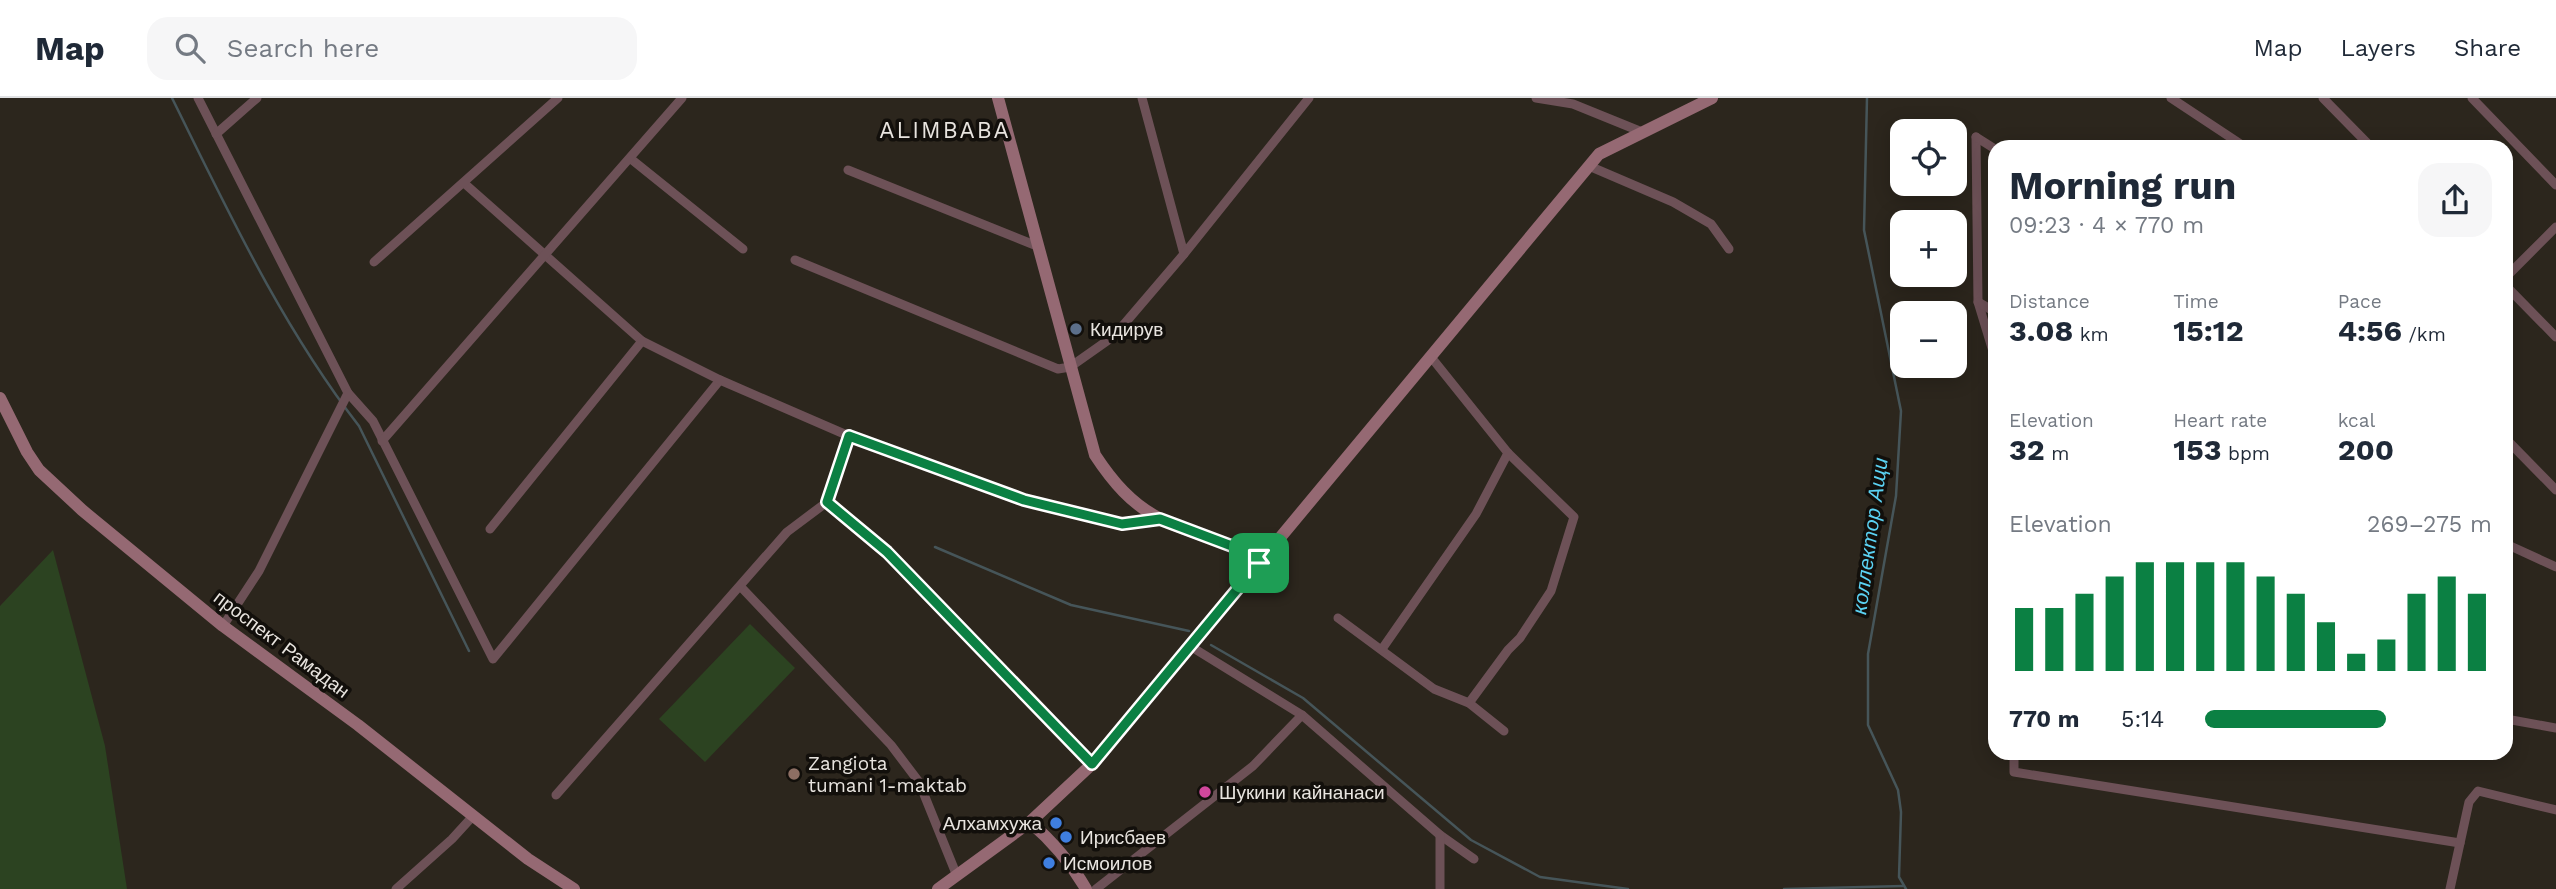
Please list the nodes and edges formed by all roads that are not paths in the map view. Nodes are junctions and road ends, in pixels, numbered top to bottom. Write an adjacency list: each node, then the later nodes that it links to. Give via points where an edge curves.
1 (198, 98): 14 (street)
2 (257, 98): 14 (street)
3 (558, 98): 23 (street)
4 (682, 98): 20 (street)
5 (998, 98): 26 (main road)
6 (1142, 98): 29 (street)
7 (1309, 98): 29 (street)
8 (1536, 98): 13 (street, via 1573,104)
9 (1712, 98): 13 (main road)
10 (2171, 98): 15 (street)
11 (2323, 98): 16 (street)
12 (2472, 98): 17 (street)
13 (1642, 132): 21 (main road, via 1599,154)
14 (216, 134): 43 (street)
15 (2234, 140)
16 (2364, 140)
17 (2513, 140)
18 (2513, 140): 24 (street)
19 (1988, 145): 35 (street, via 1976,137)
20 (631, 159): 27 (street); 30 (street)
21 (1589, 166): 28 (street, via 1673,202 1711,224); 40 (main road)
22 (848, 170): 26 (street)
23 (464, 183): 30 (street); 32 (street)
24 (2556, 185)
25 (2556, 227): 33 (street)
26 (1037, 246): 41 (main road)
27 (743, 249)
28 (1729, 249)
29 (1184, 254): 41 (street, via 1114,336)
30 (543, 255): 39 (street); 46 (street)
31 (795, 260): 41 (street, via 1058,369)
32 (374, 262)
33 (2513, 271)
34 (2513, 293): 38 (street)
35 (1978, 302): 36 (street); 37 (street)
36 (1988, 308)
37 (1988, 336)
38 (2556, 337)
39 (642, 341): 42 (street); 52 (street)
40 (1431, 357): 48 (street); 54 (main road)
41 (1070, 367): 51 (main road, via 1095,455 1120,489)
42 (720, 380): 45 (street); 46 (street, via 493,659)
43 (346, 397): 46 (street, via 373,421); 58 (street, via 259,571)
44 (0, 398): 58 (main road, проспект Рамадан, via 27,452 52,484)
45 (849, 436): 50 (street); 51 (street, via 1024,500 1122,524)
46 (382, 441)
47 (2513, 446): 49 (street)
48 (1508, 453): 60 (street, via 1476,514); 61 (street, via 1574,517 1551,591)
49 (2556, 490)
50 (827, 502): 56 (street, via 787,532); 67 (street, via 887,552)
51 (1160, 519): 54 (main road, via 1245,551)
52 (490, 529)
53 (2513, 547): 55 (street)
54 (1259, 563): 59 (main road)
55 (2556, 567)
56 (741, 587): 68 (street); 75 (street, via 891,745 919,782)
57 (1338, 618): 60 (street)
58 (223, 626): 70 (main road, проспект Рамадан)
59 (1190, 646): 62 (street); 67 (main road)
60 (1382, 649): 61 (street, via 1434,689)
61 (1469, 703): 65 (street)
62 (1302, 715): 72 (street); 80 (street, via 1253,766)
63 (2513, 720): 64 (street)
64 (2556, 728)
65 (1504, 731)
66 (2014, 760): 73 (street, via 2014,772)
67 (1092, 764): 71 (main road)
68 (556, 794)
69 (2556, 810): 73 (street, via 2478,790 2469,803)
70 (473, 816): 76 (street); 77 (main road, проспект Рамадан)
71 (1030, 822): 75 (main road); 79 (main road, via 1055,846)
72 (1440, 835): 74 (street); 81 (street)
73 (2460, 843): 82 (street)
74 (1474, 859)
75 (957, 876): 78 (main road)
76 (396, 889)
77 (574, 889)
78 (938, 889)
79 (1086, 889)
80 (1096, 889)
81 (1440, 889)
82 (2450, 889)

